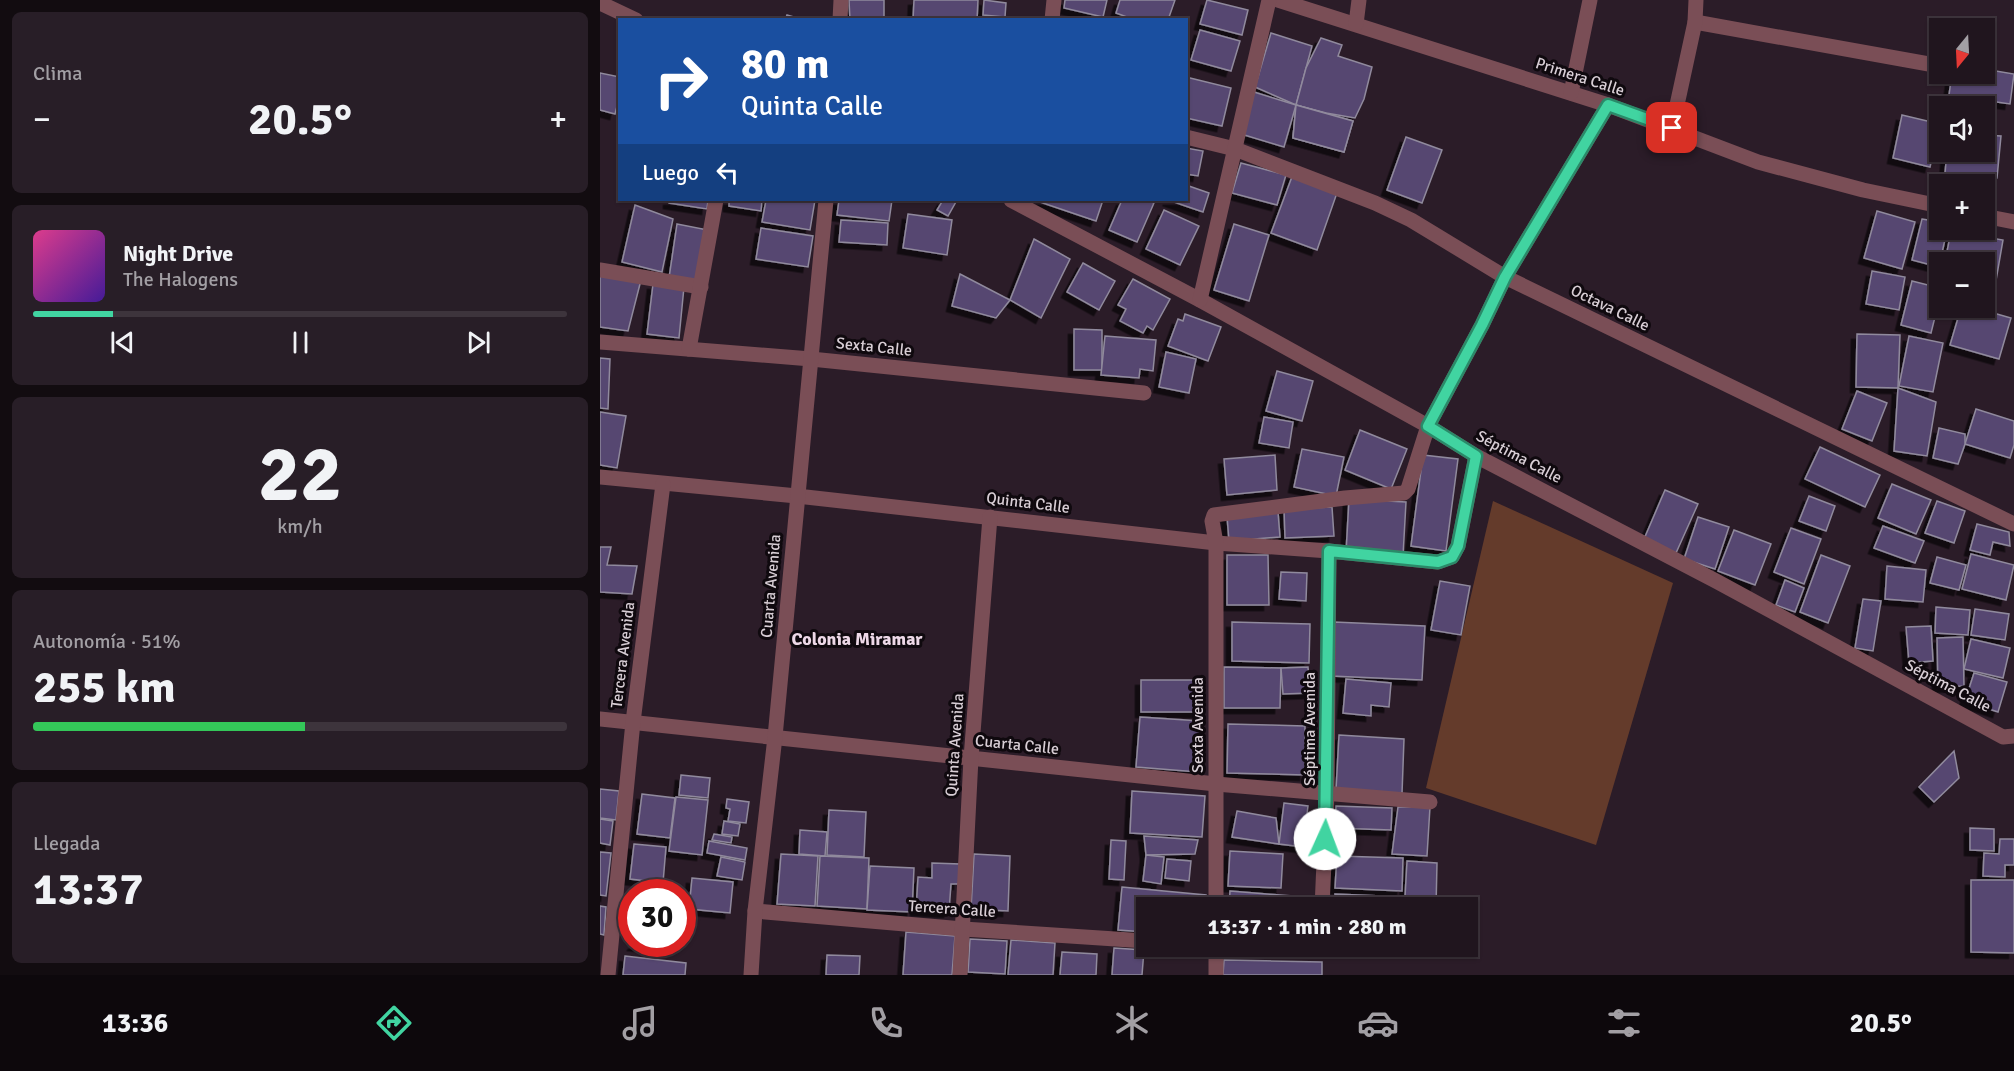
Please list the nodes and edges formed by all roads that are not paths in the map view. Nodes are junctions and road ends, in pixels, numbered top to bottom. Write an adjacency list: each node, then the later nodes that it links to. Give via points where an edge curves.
1 (841, 0): 10 (street)
2 (1054, 0): 11 (street)
3 (1269, 0): 19 (street)
4 (1278, 0): 13 (street, Primera Calle)
5 (1359, 0): 13 (street)
6 (1590, 0): 15 (street)
7 (1696, 0): 12 (street)
8 (600, 3): 9 (street)
9 (632, 18)
10 (840, 18)
11 (1052, 18)
12 (1695, 22): 14 (street); 17 (street)
13 (1356, 24): 15 (street, Primera Calle)
14 (1929, 64)
15 (1571, 93): 16 (street, Primera Calle)
16 (1608, 105): 17 (street, Primera Calle); 28 (street)
17 (1672, 128): 23 (street, Primera Calle, via 1758,162)
18 (1188, 138): 19 (street, Octava Calle)
19 (1235, 150): 28 (street, Octava Calle, via 1375,203 1411,220); 30 (street)
20 (716, 201): 29 (street)
21 (826, 201): 33 (street, Cuarta Avenida)
22 (1015, 201): 24 (street, Séptima Calle)
23 (1929, 204)
24 (1030, 205): 30 (street, Séptima Calle)
25 (1995, 218): 26 (street)
26 (2014, 222)
27 (600, 270): 29 (street)
28 (1505, 277): 35 (street); 41 (street, Octava Calle)
29 (700, 287): 32 (street)
30 (1200, 300): 35 (street, Séptima Calle)
31 (600, 342): 32 (street, Sexta Calle)
32 (689, 349): 33 (street, Sexta Calle)
33 (811, 359): 34 (street, Sexta Calle); 39 (street, Cuarta Avenida)
34 (1144, 393)
35 (1428, 426): 36 (street, Séptima Calle); 42 (street, Sexta Avenida, via 1404,494 1214,515)
36 (1476, 456): 43 (street, Quinta Calle, via 1458,546 1452,557 1438,562); 46 (street, Séptima Calle, via 2003,736)
37 (600, 477): 38 (street, Quinta Calle)
38 (663, 484): 39 (street, Quinta Calle); 45 (street, Tercera Avenida)
39 (797, 496): 40 (street, Quinta Calle); 47 (street, Cuarta Avenida)
40 (990, 517): 42 (street, Quinta Calle); 48 (street, Quinta Avenida)
41 (2014, 524)
42 (1216, 543): 43 (street, Quinta Calle); 49 (street, Sexta Avenida)
43 (1329, 551): 50 (street, Séptima Avenida)
44 (600, 718): 45 (street, Cuarta Calle)
45 (633, 722): 47 (street, Cuarta Calle); 58 (street, Tercera Avenida)
46 (2014, 736)
47 (775, 737): 48 (street, Cuarta Calle); 54 (street, Cuarta Avenida)
48 (971, 758): 49 (street, Cuarta Calle); 55 (street, Quinta Avenida)
49 (1216, 784): 50 (street, Cuarta Calle); 52 (street, Sexta Avenida)
50 (1327, 793): 51 (street, Cuarta Calle); 53 (street, Séptima Avenida)
51 (1430, 802)
52 (1216, 897)
53 (1322, 897)
54 (755, 911): 55 (street, Tercera Calle); 59 (street, Cuarta Avenida)
55 (963, 929): 56 (street, Tercera Calle); 60 (street, Quinta Avenida)
56 (1136, 940)
57 (1216, 957): 61 (street)
58 (608, 975)
59 (751, 975)
60 (960, 975)
61 (1216, 975)

